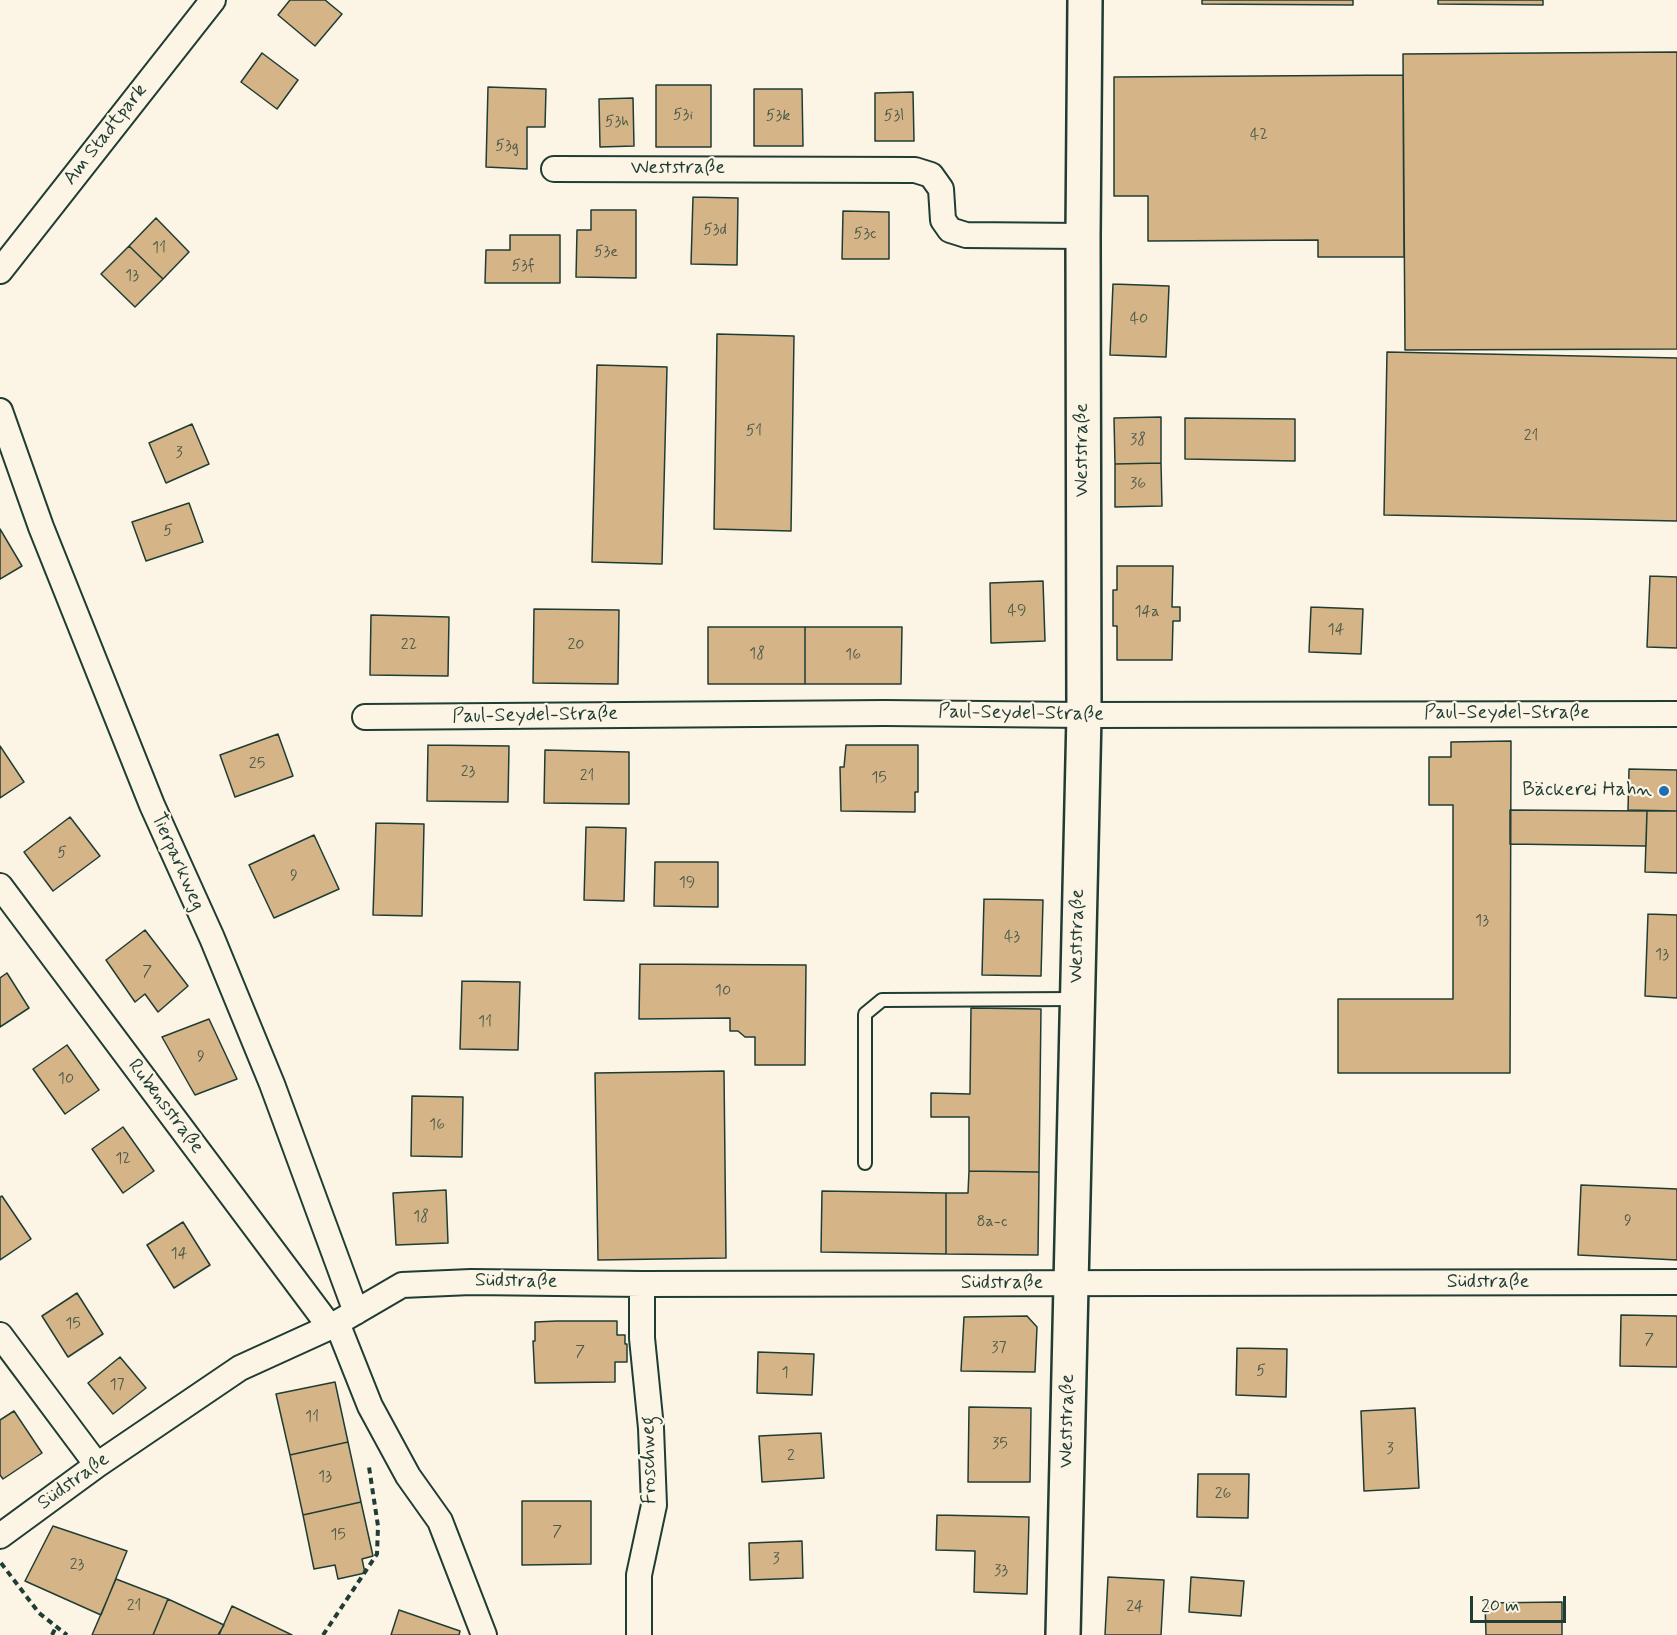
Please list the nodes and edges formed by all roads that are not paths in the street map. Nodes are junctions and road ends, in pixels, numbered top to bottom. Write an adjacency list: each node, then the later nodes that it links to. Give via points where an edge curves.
1 (213, 0): 5 (street, Am Stadtpark)
2 (1085, 0): 4 (main road, Weststraße)
3 (554, 169): 4 (street, Weststraße, via 915,170 931,175 941,189 944,220 950,230 966,235)
4 (1083, 236): 8 (main road, Weststraße)
5 (0, 271)
6 (0, 411): 16 (street, Tierparkweg, via 40,527 143,783 272,1084)
7 (1677, 714): 8 (street, Paul-Seydel-Straße)
8 (1083, 715): 9 (street, Paul-Seydel-Straße); 11 (main road, Weststraße)
9 (365, 717)
10 (0, 886): 16 (street, Rubensstraße)
11 (1076, 999): 12 (lane, via 882,1000 866,1014); 15 (main road, Weststraße)
12 (865, 1163)
13 (1677, 1282): 15 (street, Südstraße)
14 (642, 1284): 15 (street, Südstraße); 16 (street, Südstraße, via 402,1285); 21 (street, Froschweg, via 654,1505 639,1575)
15 (1071, 1284): 22 (main road, Weststraße)
16 (341, 1321): 18 (street, Südstraße, via 240,1368); 20 (street, via 370,1406 408,1476 440,1521)
17 (0, 1335): 18 (street)
18 (97, 1465): 19 (street, Südstraße)
19 (0, 1536)
20 (484, 1635)
21 (639, 1635)
22 (1063, 1635)

